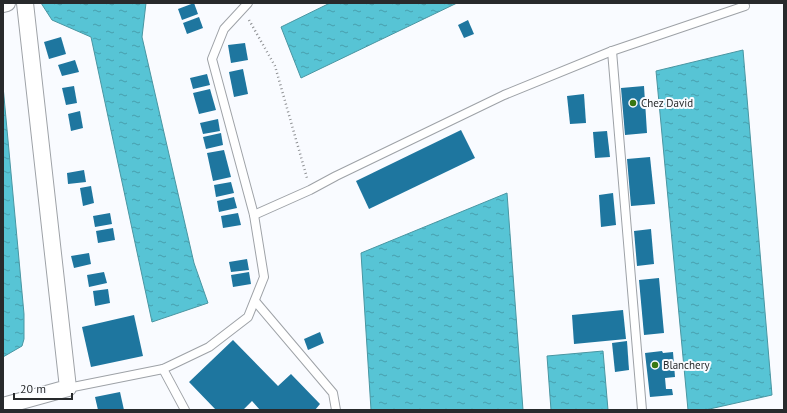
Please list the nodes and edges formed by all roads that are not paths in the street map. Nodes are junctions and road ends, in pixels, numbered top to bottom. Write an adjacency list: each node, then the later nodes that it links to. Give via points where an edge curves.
1 (7, 3): 3 (street)
2 (25, 3): 10 (street)
3 (3, 4)
4 (245, 6): 7 (lane, via 224,29 212,60)
5 (745, 6): 6 (lane)
6 (612, 51): 7 (lane, via 504,95); 14 (lane)
7 (254, 215): 8 (lane, via 264,277)
8 (255, 301): 9 (lane, via 248,317 209,347); 13 (lane, via 334,393)
9 (163, 369): 10 (lane); 12 (lane)
10 (68, 388): 11 (street)
11 (3, 406)
12 (185, 410)
13 (336, 410)
14 (642, 410)

